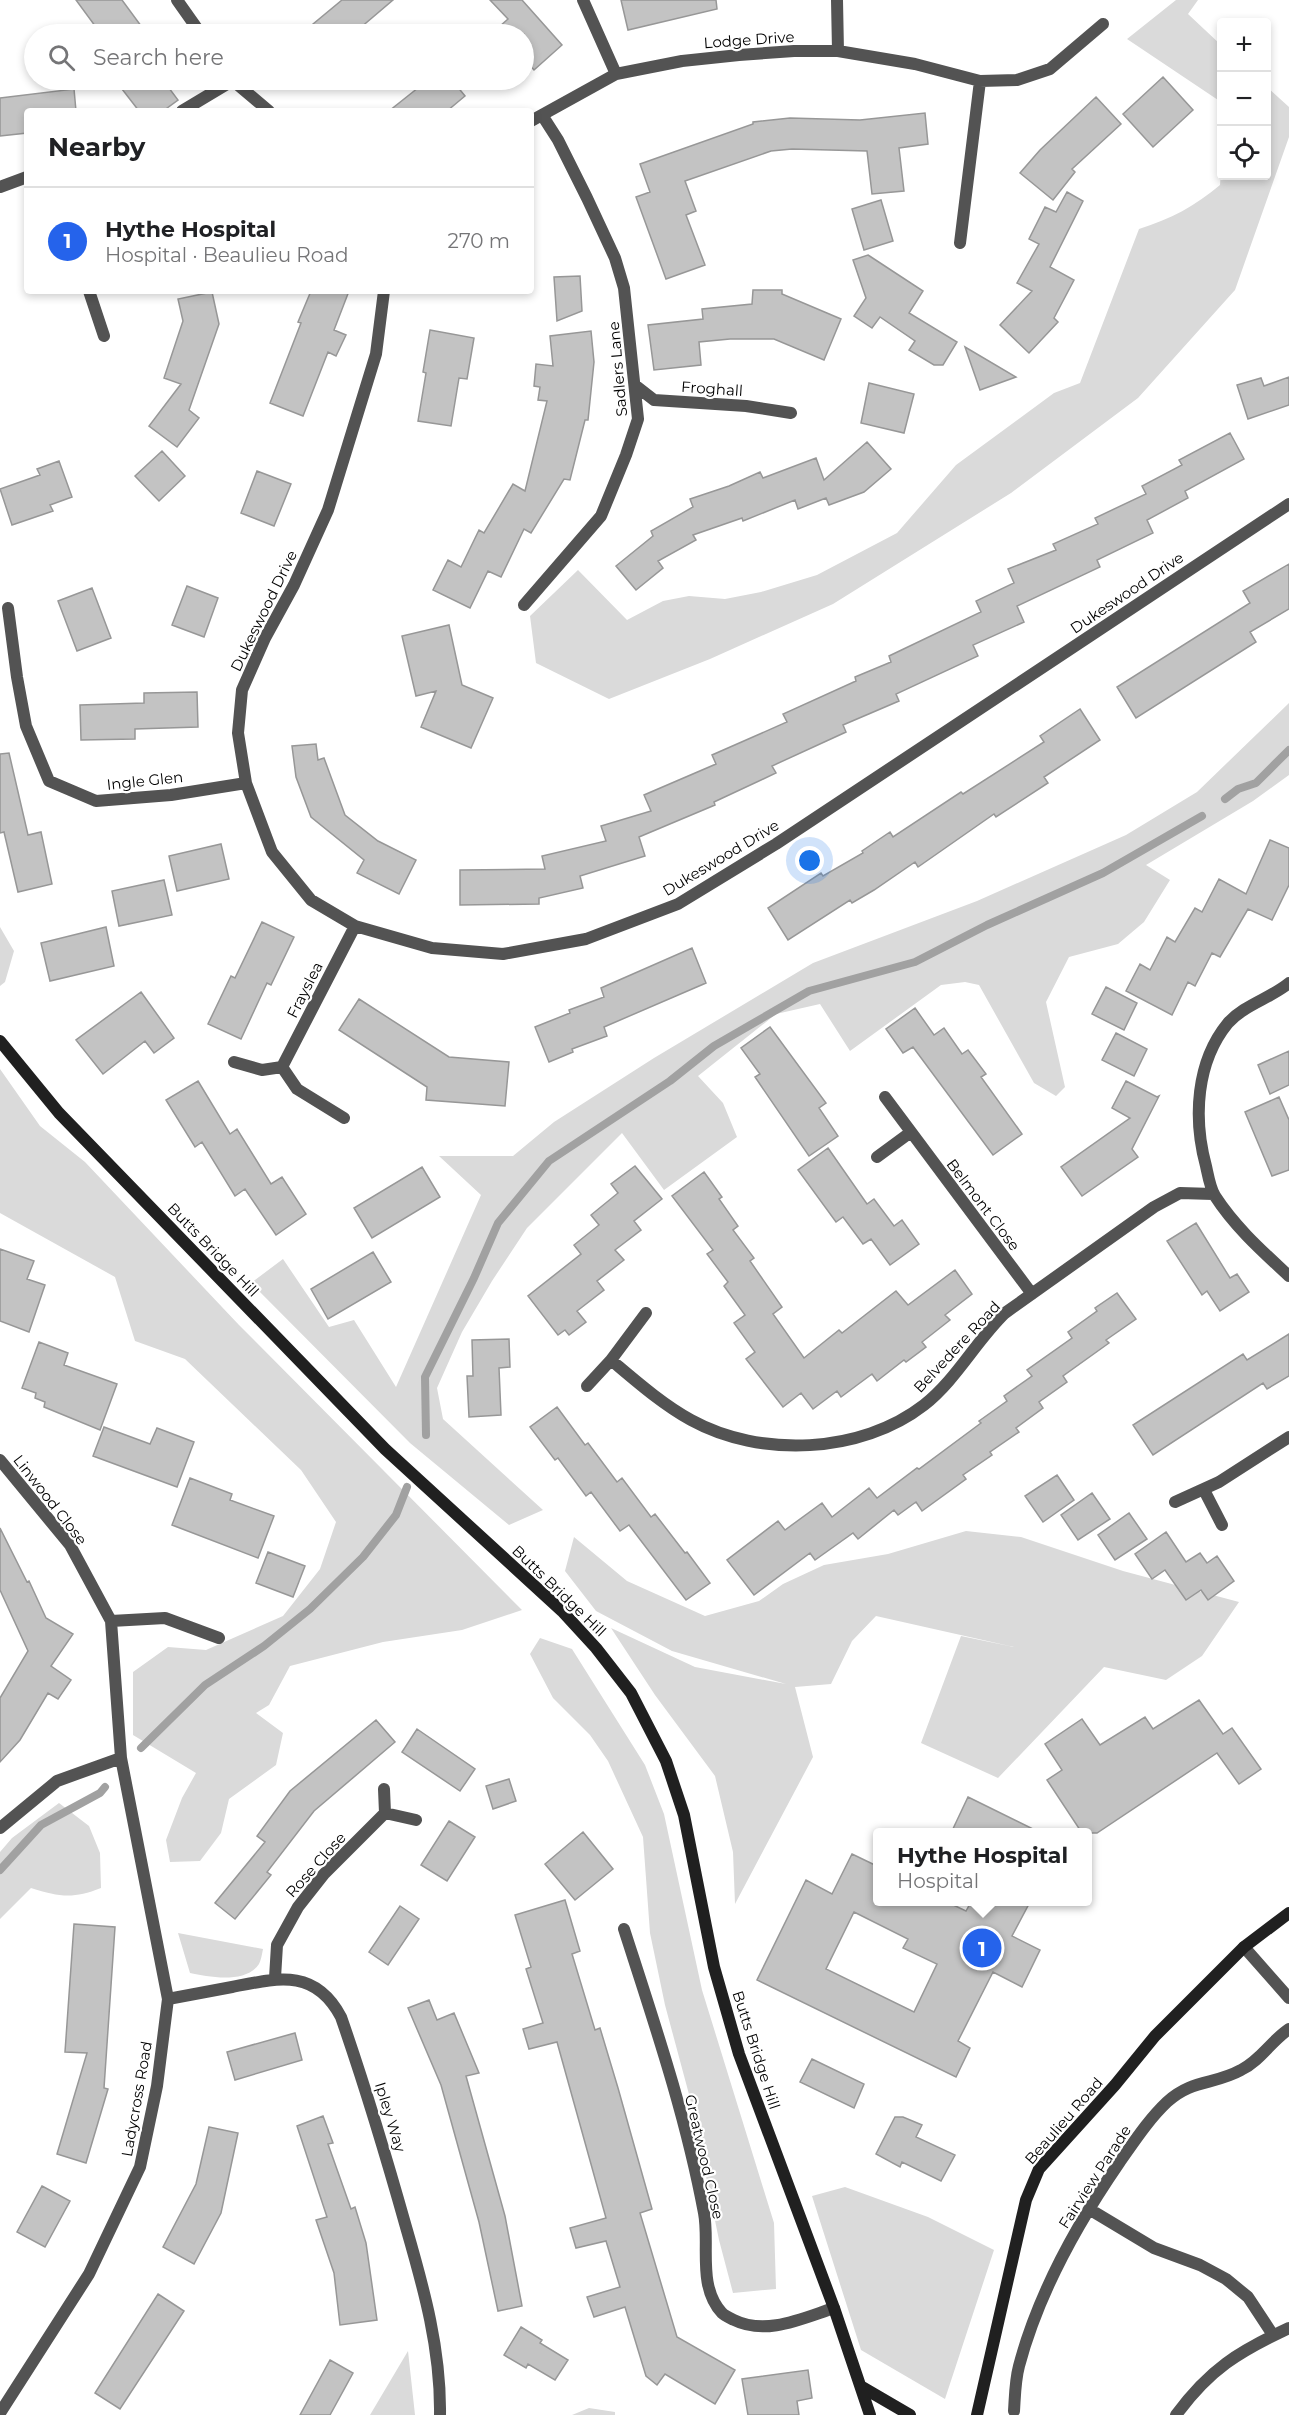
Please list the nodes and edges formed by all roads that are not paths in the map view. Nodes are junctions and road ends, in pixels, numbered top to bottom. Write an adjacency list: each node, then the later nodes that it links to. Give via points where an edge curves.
1 (177, 0): 4 (street)
2 (583, 0): 7 (street)
3 (837, 0): 6 (street)
4 (194, 24)
5 (1103, 24): 8 (street, Lodge Drive, via 1050,69 1017,80)
6 (838, 51): 7 (street, Lodge Drive, via 682,61); 8 (street, Lodge Drive, via 915,64)
7 (616, 74): 13 (street, Lodge Drive)
8 (980, 81): 16 (street)
9 (216, 90): 11 (street)
10 (244, 90): 12 (street)
11 (187, 108)
12 (265, 108)
13 (537, 118): 20 (street, Sadlers Lane, via 558,140 615,258 624,288)
14 (24, 178): 15 (street)
15 (0, 187)
16 (960, 243)
17 (90, 294): 19 (street)
18 (384, 294): 25 (street, Dukeswood Drive, via 376,354 328,510 242,690 238,733)
19 (104, 336)
20 (636, 386): 21 (street, Froghall, via 654,400); 23 (street, Sadlers Lane, via 638,419 601,516)
21 (791, 412)
22 (1289, 504): 26 (street, Dukeswood Drive, via 776,844 678,904 586,939 502,954 432,948)
23 (524, 605)
24 (8, 608): 25 (street, Ingle Glen, via 26,726 49,781 96,801)
25 (246, 783): 26 (street, Dukeswood Drive, via 272,852 311,900)
26 (355, 926): 30 (street, Frayslea)
27 (1289, 983): 35 (street, via 1230,1021 1208,1053 1197,1111 1202,1154)
28 (0, 1041): 61 (street, Butts Bridge Hill, via 75,1130 386,1449 562,1611 631,1694 666,1761 684,1815 714,1967 739,2054)
29 (234, 1062): 30 (street, via 262,1071)
30 (282, 1067): 32 (street, via 297,1089)
31 (885, 1097): 33 (street, Belmont Close)
32 (344, 1118)
33 (911, 1132): 34 (street); 37 (street, Belmont Close)
34 (877, 1157)
35 (1213, 1194): 36 (street, via 1245,1237); 37 (street, Belvedere Road, via 1180,1193 1167,1200)
36 (1289, 1276)
37 (1032, 1294): 39 (street, Belvedere Road, via 993,1324 924,1406 883,1428 811,1446 766,1444 709,1429 675,1410)
38 (646, 1313): 39 (street)
39 (611, 1360): 40 (street)
40 (587, 1386)
41 (1289, 1437): 43 (street)
42 (0, 1460): 46 (street, Linwood Close, via 70,1545)
43 (1204, 1490): 44 (street); 45 (street)
44 (1175, 1502)
45 (1222, 1525)
46 (111, 1621): 47 (street, via 165,1618); 48 (street, Linwood Close)
47 (219, 1638)
48 (121, 1758): 52 (street, via 57,1781); 58 (street, Ladycross Road)
49 (384, 1789): 50 (street)
50 (386, 1813): 51 (street); 56 (street, Rose Close, via 324,1874 297,1907 277,1945)
51 (416, 1820)
52 (0, 1828)
53 (1289, 1913): 55 (street, Beaulieu Road)
54 (624, 1929): 61 (street, Greatwood Close, via 687,2138 705,2216 706,2275 715,2301 723,2314 743,2325 767,2327)
55 (1244, 1947): 57 (street); 71 (street, Beaulieu Road, via 1155,2036 1039,2169 1026,2200)
56 (275, 1978): 58 (street, Ipley Way); 68 (street, Ipley Way, via 296,1980 316,1988 332,1999 341,2016 380,2130 430,2315)
57 (1289, 1998)
58 (168, 1999): 66 (street, Ladycross Road, via 157,2086 140,2168 89,2274)
59 (1289, 2029): 60 (street, Fairview Parade, via 1247,2067 1221,2080 1196,2084 1168,2102 1136,2139)
60 (1089, 2209): 63 (street, via 1154,2248 1226,2278 1248,2297); 65 (street, Fairview Parade, via 1028,2338 1018,2369)
61 (834, 2308): 64 (street, Butts Bridge Hill)
62 (1289, 2328): 63 (street)
63 (1274, 2335): 67 (street, via 1223,2364)
64 (862, 2387): 69 (street, Butts Bridge Hill); 70 (street)
65 (1014, 2411)
66 (0, 2413)
67 (1178, 2414)
68 (440, 2415)
69 (870, 2415)
70 (910, 2415)
71 (977, 2415)

